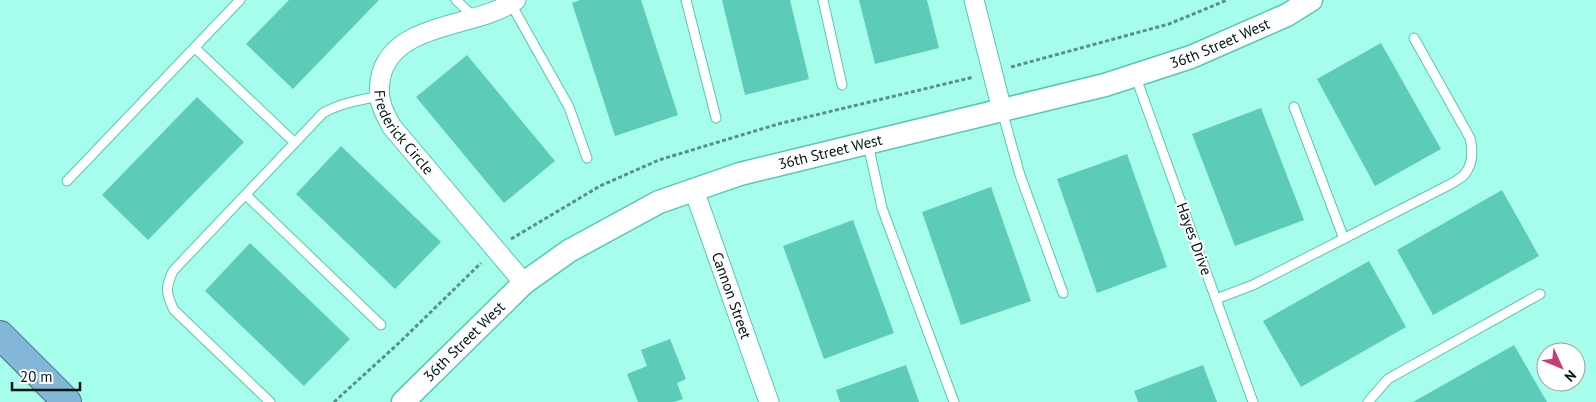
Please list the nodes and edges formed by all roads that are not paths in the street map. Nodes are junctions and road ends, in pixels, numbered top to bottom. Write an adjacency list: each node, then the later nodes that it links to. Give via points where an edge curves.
1 (240, 0): 10 (lane)
2 (456, 0): 8 (lane)
3 (686, 0): 16 (lane)
4 (823, 0): 12 (lane)
5 (974, 0): 15 (street)
6 (1311, 0): 11 (street, 36th Street West, via 1287,15 1191,57)
7 (513, 2): 8 (street, Frederick Circle); 19 (lane, via 570,107)
8 (474, 18): 13 (street, Frederick Circle, via 423,33 401,45 385,62 379,82)
9 (1414, 38): 23 (lane, via 1470,138 1473,150 1471,163 1463,176)
10 (194, 48): 17 (lane); 20 (lane)
11 (1135, 75): 15 (street, 36th Street West); 27 (lane, Hayes Drive)
12 (842, 85)
13 (380, 96): 17 (lane, via 334,107); 24 (street, Frederick Circle, via 392,127)
14 (1294, 107): 23 (lane)
15 (1002, 110): 18 (street, 36th Street West); 25 (lane, via 1020,175)
16 (716, 118)
17 (295, 143): 22 (lane)
18 (868, 143): 21 (street, 36th Street West, via 740,174); 34 (lane, via 882,208)
19 (587, 158)
20 (67, 182)
21 (694, 190): 24 (street, 36th Street West, via 659,202 569,251); 33 (street, Cannon Street)
22 (246, 194): 28 (lane); 31 (lane, via 173,272 167,283 168,297 174,310)
23 (1344, 239): 27 (lane, via 1253,285)
24 (524, 284): 32 (street, 36th Street West)
25 (1063, 293)
26 (1540, 294): 36 (lane, via 1388,379)
27 (1216, 299): 35 (lane, Hayes Drive)
28 (381, 325)
29 (0, 335): 30 (highway)
30 (67, 402)
31 (270, 402)
32 (403, 402)
33 (769, 402)
34 (954, 402)
35 (1253, 402)
36 (1368, 402)

